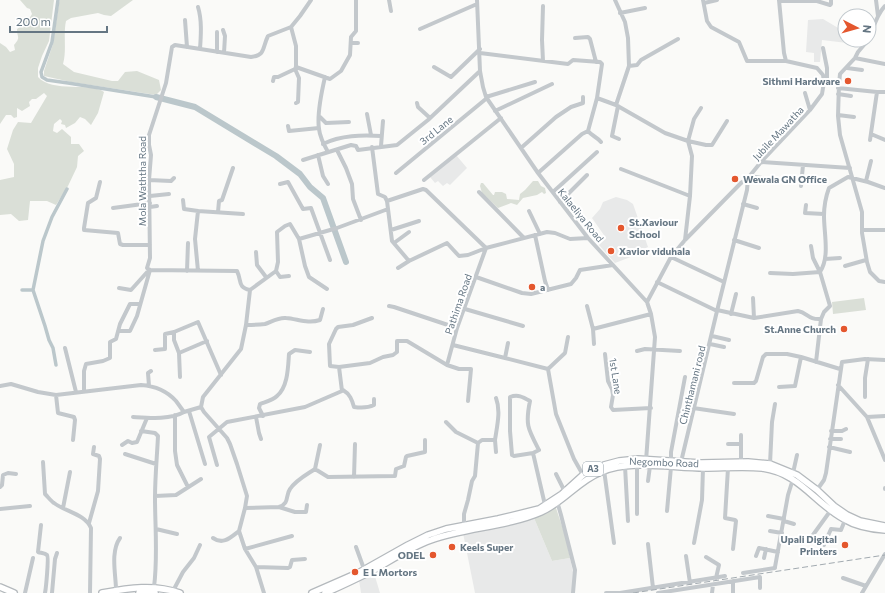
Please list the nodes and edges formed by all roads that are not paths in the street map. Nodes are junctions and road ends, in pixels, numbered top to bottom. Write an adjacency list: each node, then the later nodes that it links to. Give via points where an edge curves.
1 (311, 0): 20 (street)
2 (356, 0): 26 (street, via 356,31 351,37)
3 (389, 0): 15 (street)
4 (615, 0): 16 (street)
5 (718, 0): 8 (street)
6 (831, 0): 9 (street, via 830,5 817,1)
7 (876, 0): 17 (street)
8 (703, 1): 37 (street, via 707,21 711,27 739,42 747,61)
9 (779, 1): 37 (street)
10 (477, 2): 21 (street); 32 (street, Kalaeliya Road)
11 (543, 6): 36 (street)
12 (885, 6): 17 (street)
13 (198, 7): 31 (street, via 201,17)
14 (645, 8): 16 (street)
15 (391, 11)
16 (620, 13): 40 (street, via 625,22 628,38)
17 (878, 16): 18 (street)
18 (877, 19)
19 (185, 20): 28 (street)
20 (290, 27): 34 (street, Mola Waththa Road, via 268,36 259,56); 42 (street, via 296,46)
21 (420, 29)
22 (223, 30): 34 (street)
23 (217, 32): 33 (street)
24 (575, 38): 38 (street, via 590,39)
25 (678, 39): 40 (street, via 637,65)
26 (351, 43): 27 (street); 46 (street, via 350,55 341,71 330,79)
27 (358, 43)
28 (187, 47): 31 (street, Mola Waththa Road); 108 (street, Mola Waththa Road, via 172,47 162,98 149,135)
29 (823, 48): 49 (street, via 828,68)
30 (861, 48): 35 (street)
31 (200, 49): 33 (street, Mola Waththa Road)
32 (480, 51): 36 (street); 41 (street, via 451,77); 45 (street, Kalaeliya Road)
33 (217, 52): 34 (street, Mola Waththa Road)
34 (224, 53)
35 (855, 58): 39 (street); 43 (street)
36 (543, 60): 38 (street, via 568,64 573,60)
37 (786, 61): 49 (street, via 817,68)
38 (596, 62): 59 (street, via 602,64)
39 (885, 64)
40 (629, 66): 62 (street)
41 (434, 67)
42 (295, 68): 46 (street); 47 (street, via 274,77); 60 (street, via 298,78)
43 (847, 68): 44 (street); 51 (street, via 840,74)
44 (862, 70)
45 (480, 71): 58 (street, Kalaeliya Road); 70 (street)
46 (324, 77): 68 (street)
47 (272, 81)
48 (535, 82): 58 (street)
49 (826, 82): 51 (street); 64 (street, Jubile Mawatha, via 822,94)
50 (552, 84): 65 (street)
51 (839, 86): 52 (street); 55 (street)
52 (877, 92): 53 (street); 78 (street)
53 (885, 92)
54 (805, 93): 64 (street)
55 (838, 94): 56 (street); 67 (street)
56 (851, 96)
57 (583, 97): 89 (street, via 583,103 571,106)
58 (487, 98): 65 (street, Kalaeliya Road); 101 (street, 3rd Lane)
59 (597, 98): 62 (street); 77 (street)
60 (296, 103)
61 (416, 103): 70 (street)
62 (617, 106): 81 (street, via 612,136); 84 (street, via 665,133)
63 (701, 108): 84 (street, via 694,119)
64 (810, 110): 96 (street, Jubile Mawatha)
65 (496, 111): 71 (street, Kalaeliya Road)
66 (367, 114): 79 (street)
67 (838, 115): 69 (street); 99 (street, via 840,136)
68 (320, 117): 74 (street, via 326,123); 76 (street)
69 (854, 117)
70 (430, 118): 87 (street, via 398,145)
71 (501, 118): 89 (street, Kalaeliya Road); 109 (street)
72 (383, 121): 80 (street)
73 (727, 121): 84 (street, via 712,145)
74 (349, 122)
75 (288, 126): 76 (street, via 289,131)
76 (318, 128): 86 (street)
77 (588, 131): 85 (street); 102 (street)
78 (871, 134): 82 (street); 83 (street)
79 (371, 135): 80 (street); 86 (street, via 337,138)
80 (381, 136): 87 (street)
81 (619, 139)
82 (870, 140)
83 (885, 140)
84 (688, 141): 120 (street, via 692,156)
85 (601, 142)
86 (324, 144): 91 (street)
87 (381, 146): 88 (street)
88 (372, 147): 90 (street, via 358,150 356,146 351,145); 122 (street, via 378,194)
89 (520, 148): 102 (street, Kalaeliya Road)
90 (337, 150): 91 (street); 136 (street, via 350,179 353,199)
91 (328, 152): 93 (street)
92 (597, 152): 117 (street)
93 (318, 156): 94 (street); 113 (street, via 323,176)
94 (303, 160)
95 (871, 161): 110 (street)
96 (761, 162): 97 (street); 104 (street, Jubile Mawatha)
97 (802, 165): 99 (street); 114 (street)
98 (233, 168): 133 (street, via 225,195 219,201)
99 (850, 168): 107 (street)
100 (621, 169): 120 (street)
101 (396, 173)
102 (538, 173): 117 (street, Kalaeliya Road)
103 (587, 175): 123 (street)
104 (748, 177): 106 (street); 124 (street, Chinthamani road); 148 (street, Jubile Mawatha)
105 (174, 178): 108 (street, via 171,181)
106 (769, 179)
107 (853, 179): 110 (street); 135 (street, via 848,177 829,188); 139 (street, via 862,212)
108 (149, 180): 119 (street, Mola Waththa Road)
109 (424, 180)
110 (866, 181): 115 (street)
111 (100, 182): 152 (street, via 96,198 88,203 84,230 118,233 120,244 123,245)
112 (280, 184): 142 (street, via 288,182 303,209 311,208)
113 (328, 184)
114 (801, 186)
115 (885, 188)
116 (479, 192): 145 (street)
117 (553, 192): 123 (street, Kalaeliya Road)
118 (169, 194): 119 (street)
119 (150, 196): 125 (street, Mola Waththa Road)
120 (690, 196): 148 (street)
121 (183, 200): 131 (street, via 184,210)
122 (387, 201): 129 (street); 154 (street, via 426,190)
123 (560, 202): 146 (street, Kalaeliya Road)
124 (743, 204): 130 (street); 149 (street, Chinthamani road)
125 (150, 205): 127 (street); 128 (street); 152 (street, Mola Waththa Road)
126 (806, 205): 135 (street, via 805,213)
127 (158, 206)
128 (113, 208)
129 (388, 208): 136 (street); 138 (street)
130 (757, 208)
131 (198, 211): 133 (street); 168 (street, via 195,239)
132 (529, 211): 143 (street)
133 (218, 212): 134 (street)
134 (244, 214)
135 (824, 214): 159 (street)
136 (361, 220): 142 (street)
137 (419, 221): 138 (street)
138 (391, 230): 151 (street)
139 (862, 230): 140 (street); 161 (street)
140 (885, 230)
141 (409, 232): 151 (street)
142 (321, 233): 147 (street); 160 (street)
143 (540, 234): 144 (street); 146 (street, via 547,232 570,239)
144 (535, 235): 145 (street); 181 (street)
145 (524, 238): 154 (street)
146 (588, 238): 163 (street, Kalaeliya Road)
147 (299, 239): 169 (street, via 290,224 276,232); 179 (street, via 304,266 309,277)
148 (685, 240): 157 (street, Jubile Mawatha)
149 (734, 240): 155 (street); 176 (street, Chinthamani road)
150 (188, 243): 167 (street)
151 (394, 243): 162 (street)
152 (150, 245): 166 (street, Mola Waththa Road, via 147,268)
153 (811, 246): 170 (street, via 813,258)
154 (486, 248): 162 (street, via 460,256 447,243); 174 (street, Pathima Road)
155 (759, 248)
156 (256, 252): 173 (street, via 257,265)
157 (672, 257): 175 (street, Jubile Mawatha); 176 (street)
158 (840, 258): 159 (street)
159 (825, 259): 170 (street)
160 (330, 260)
161 (866, 260): 164 (street); 177 (street, via 870,272 879,281)
162 (409, 261): 165 (street)
163 (613, 265): 181 (street, via 580,270 570,284); 184 (street, Kalaeliya Road)
164 (845, 266)
165 (398, 268)
166 (150, 270): 167 (street); 178 (street, via 131,290); 185 (street, Mola Waththa Road)
167 (187, 271): 168 (street)
168 (198, 271): 180 (street, via 237,272 240,285)
169 (276, 271): 172 (street, via 280,277); 173 (street)
170 (820, 272): 171 (street); 195 (street, via 830,306)
171 (770, 273)
172 (289, 276)
173 (266, 277): 180 (street)
174 (476, 277): 181 (street, via 522,294); 189 (street, Pathima Road)
175 (657, 282): 184 (street, Jubile Mawatha); 190 (street)
176 (724, 282): 190 (street, Chinthamani road)
177 (885, 282)
178 (119, 288)
179 (327, 289)
180 (250, 290): 196 (street)
181 (548, 290)
182 (736, 294): 192 (street)
183 (753, 298): 194 (street)
184 (647, 302): 191 (street, Kalaeliya Road)
185 (140, 304): 200 (street, via 130,304); 200 (street, Mola Waththa Road, via 130,331)
186 (389, 306): 198 (street)
187 (587, 306): 199 (street)
188 (323, 309): 196 (street, via 320,320 313,322 284,318 265,324)
189 (465, 309): 197 (street); 198 (street, Pathima Road)
190 (717, 310): 192 (street); 202 (street, Chinthamani road)
191 (651, 314): 199 (street); 214 (street, Kalaeliya Road)
192 (731, 314): 194 (street)
193 (372, 318): 225 (street, via 336,329 329,344 330,366)
194 (754, 318): 195 (street, via 798,311 811,319)
195 (821, 319): 223 (street)
196 (246, 325): 229 (street, via 241,349)
197 (523, 326)
198 (457, 328): 209 (street, Pathima Road)
199 (593, 329): 207 (street)
200 (118, 331): 238 (street, via 116,339 110,342 110,358 86,364)
201 (174, 332): 205 (street, via 198,322); 212 (street, via 165,334 165,349); 216 (street)
202 (712, 336): 204 (street); 208 (street, Chinthamani road)
203 (568, 337): 226 (street, via 565,354)
204 (729, 340)
205 (207, 341): 216 (street); 229 (street)
206 (508, 343): 220 (street)
207 (594, 344)
208 (710, 344): 210 (street); 248 (street, Chinthamani road)
209 (453, 345): 220 (street); 224 (street, Pathima Road)
210 (724, 347)
211 (64, 348): 239 (street)
212 (155, 350)
213 (637, 350): 214 (street)
214 (655, 350): 215 (street); 247 (street, Kalaeliya Road)
215 (680, 351)
216 (179, 352): 230 (street)
217 (310, 352): 252 (street, via 295,350 289,354 283,388 277,396 260,404)
218 (605, 354): 247 (street, 1st Lane, via 608,381 613,395 613,410)
219 (801, 357): 223 (street); 232 (street, via 766,354 754,383); 236 (street, via 795,386)
220 (505, 358): 226 (street)
221 (868, 359): 222 (street); 227 (street, via 842,362); 241 (street)
222 (885, 360)
223 (816, 362): 227 (street)
224 (447, 365): 225 (street, via 407,341 397,341 397,352 393,355 370,363); 244 (street, via 471,369)
225 (339, 367): 237 (street)
226 (548, 369): 302 (street, via 556,414)
227 (840, 369): 233 (street)
228 (152, 370): 235 (street, via 148,374)
229 (221, 375): 246 (street, via 206,392)
230 (180, 377)
231 (685, 377): 290 (street)
232 (734, 383)
233 (838, 385): 256 (street); 262 (street)
234 (0, 386): 240 (street, via 11,384)
235 (149, 386): 238 (street); 249 (street, via 168,394)
236 (779, 387)
237 (343, 390): 243 (street, via 351,398 354,407 373,406); 252 (street, via 305,407)
238 (84, 391): 239 (street)
239 (76, 392): 240 (street)
240 (56, 394): 267 (street, via 58,413 74,417)
241 (865, 397)
242 (496, 398): 269 (street, via 498,411)
243 (374, 399)
244 (468, 401)
245 (775, 404): 291 (street)
246 (201, 407): 249 (street); 259 (street)
247 (651, 408): 289 (street, Kalaeliya Road)
248 (694, 408): 250 (street); 285 (street, Chinthamani road)
249 (186, 411): 251 (street); 288 (street)
250 (734, 414)
251 (175, 415): 257 (street); 308 (street, via 177,465)
252 (263, 416): 255 (street)
253 (885, 416): 256 (street)
254 (133, 417): 257 (street)
255 (256, 417): 259 (street, via 227,422); 265 (street)
256 (867, 417): 283 (street)
257 (147, 418): 261 (street)
258 (446, 422): 271 (street, via 456,432)
259 (219, 429): 292 (street, via 209,437); 318 (street, via 230,444 238,464 247,496)
260 (846, 429): 262 (street)
261 (141, 431): 274 (street, via 137,442 128,441); 287 (street, via 157,434)
262 (831, 431): 264 (street)
263 (741, 435): 273 (street)
264 (830, 438): 266 (street); 277 (street)
265 (261, 439)
266 (841, 439)
267 (74, 440)
268 (425, 440): 304 (street, via 425,452 406,457 404,466 396,469 395,476)
269 (495, 440): 271 (street, via 482,440); 278 (street)
270 (356, 444): 304 (street)
271 (478, 444): 330 (street, via 475,476 464,514)
272 (728, 444): 273 (street)
273 (740, 444): 286 (street)
274 (122, 445)
275 (320, 446): 297 (street)
276 (94, 447): 327 (street, via 93,454 100,459 98,491)
277 (829, 447): 279 (street); 309 (street, via 824,480)
278 (496, 452)
279 (850, 452)
280 (533, 453): 280 (street, via 539,450 528,429 530,401 515,395 510,397 512,455); 314 (street)
281 (126, 454): 287 (street)
282 (797, 455): 303 (street)
283 (885, 460)
284 (43, 462): 317 (street, via 45,494)
285 (681, 462): 286 (highway, Negombo Road / A3); 290 (highway, Negombo Road / A3)
286 (741, 462): 291 (highway, Negombo Road / A3)
287 (156, 464): 311 (street)
288 (204, 464)
289 (647, 464): 290 (highway, Negombo Road / A3); 293 (highway, Negombo Road / A3); 302 (highway, Negombo Road / A3, via 630,460 613,462); 306 (street, Kalaeliya Road)
290 (671, 464): 295 (highway, Negombo Road / A3); 321 (street)
291 (770, 464): 303 (highway, Negombo Road / A3)
292 (217, 465)
293 (637, 465): 294 (highway, Negombo Road / A3); 322 (street)
294 (625, 466): 298 (highway, Negombo Road / A3); 326 (street)
295 (703, 468): 296 (highway, Negombo Road / A3); 343 (street, via 702,500)
296 (728, 468): 303 (highway, Negombo Road / A3, via 763,468); 348 (street, via 725,518 735,520)
297 (315, 469): 304 (street, via 328,477); 316 (street, via 298,480 289,490 286,502)
298 (604, 470): 312 (highway, Negombo Road / A3); 342 (street)
299 (70, 472): 317 (street)
300 (16, 474): 307 (street, via 3,475)
301 (556, 474): 310 (street)
302 (583, 475): 310 (highway, Negombo Road / A3)
303 (793, 476): 309 (highway, Negombo Road / A3); 320 (highway, Negombo Road / A3); 324 (street)
304 (354, 477)
305 (201, 479): 308 (street)
306 (648, 481)
307 (0, 487)
308 (188, 487): 311 (street, via 173,496)
309 (816, 490): 331 (highway, Negombo Road / A3, via 847,515)
310 (565, 492): 312 (highway, Negombo Road / A3)
311 (155, 496): 332 (street)
312 (557, 500): 314 (highway, Negombo Road / A3); 387 (highway, Negombo Road / A3, via 540,512 518,519 426,541 365,575); 388 (street, via 575,570)
313 (307, 505): 316 (street, via 306,512 295,512)
314 (545, 505): 330 (highway, Negombo Road / A3, via 538,509)
315 (30, 506): 319 (street)
316 (279, 507): 318 (street)
317 (63, 508): 327 (street)
318 (245, 508): 334 (street)
319 (0, 509)
320 (831, 510): 325 (highway, Negombo Road / A3); 341 (street)
321 (667, 511)
322 (637, 514)
323 (768, 516): 324 (street)
324 (784, 520): 328 (street); 336 (street)
325 (845, 520): 333 (highway, Negombo Road / A3, via 864,527); 346 (street, via 841,530 832,529)
326 (628, 521)
327 (89, 523): 381 (street, via 92,540)
328 (794, 524)
329 (41, 525): 379 (street, via 38,552 48,558)
330 (464, 526): 361 (highway, Negombo Road / A3, via 419,539)
331 (885, 526)
332 (156, 529): 337 (street); 375 (street)
333 (885, 530)
334 (239, 531): 340 (street, via 224,541 220,542); 350 (street)
335 (770, 531): 336 (street)
336 (782, 533): 351 (street)
337 (177, 534)
338 (292, 536): 350 (street)
339 (120, 538): 374 (street, via 115,553)
340 (213, 538)
341 (810, 539)
342 (614, 543)
343 (694, 543)
344 (648, 544): 371 (street)
345 (200, 545): 376 (street)
346 (824, 545)
347 (356, 547): 361 (street)
348 (733, 549)
349 (766, 549): 351 (street); 355 (street, via 758,548); 358 (street)
350 (245, 550): 360 (street)
351 (778, 552): 362 (street, via 774,568)
352 (57, 553): 380 (street)
353 (885, 554): 369 (street)
354 (686, 556): 367 (street)
355 (756, 556)
356 (706, 557): 364 (street, via 719,565)
357 (33, 558): 378 (street)
358 (764, 558)
359 (305, 559): 360 (street, via 292,560 288,568)
360 (256, 567): 385 (street)
361 (364, 570): 386 (highway, Negombo Road / A3)
362 (743, 573)
363 (725, 576): 364 (street)
364 (716, 578): 367 (street)
365 (844, 578): 369 (street)
366 (733, 581): 368 (street); 373 (street, via 760,577); 393 (street)
367 (690, 582): 371 (street)
368 (713, 585): 372 (street); 392 (street)
369 (866, 586): 394 (street)
370 (0, 587): 377 (highway)
371 (653, 588): 389 (street)
372 (694, 588): 390 (street); 391 (street)
373 (760, 588)
374 (116, 590): 375 (highway, via 136,587); 382 (highway)
375 (155, 590): 376 (highway); 383 (highway)
376 (173, 591): 384 (highway)
377 (14, 593)
378 (25, 593)
379 (45, 593)
380 (52, 593)
381 (90, 593)
382 (102, 593)
383 (142, 593)
384 (180, 593)
385 (264, 593)
386 (312, 593)
387 (325, 593)
388 (573, 593)
389 (606, 593)
390 (658, 593)
391 (694, 593)
392 (712, 593)
393 (733, 593)
394 (862, 593)

